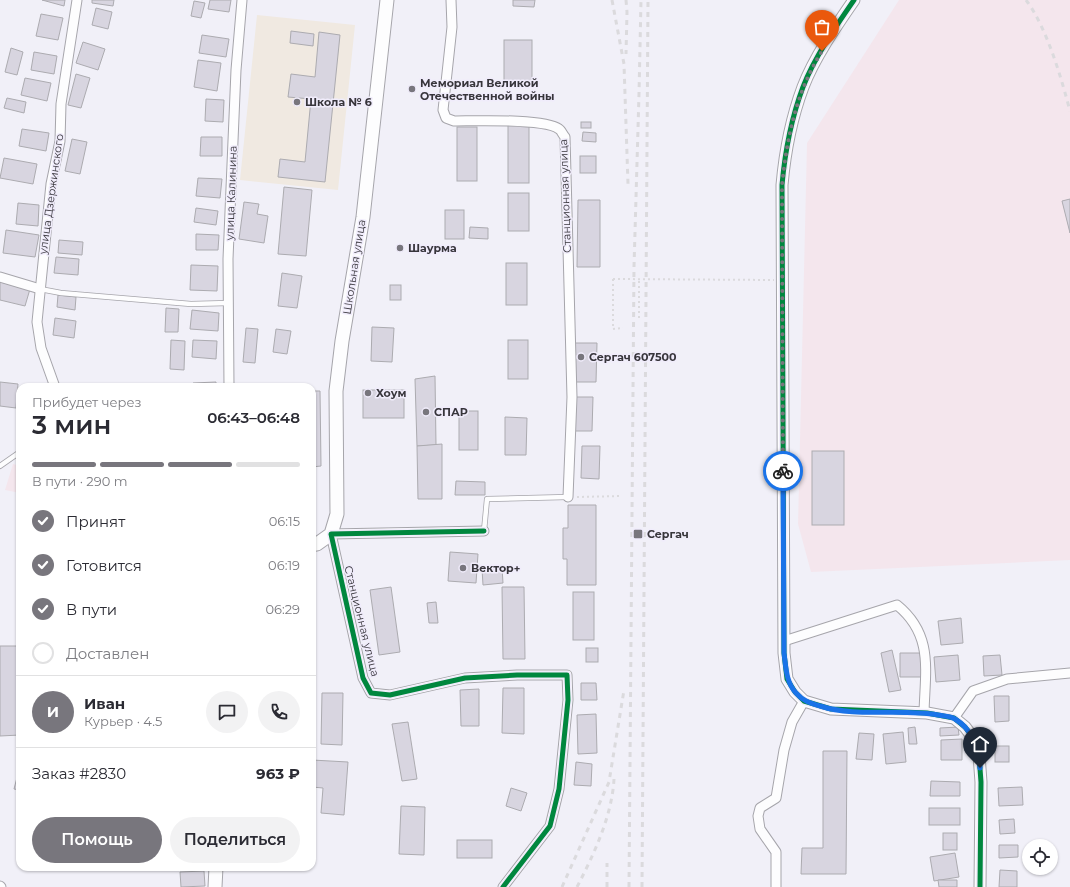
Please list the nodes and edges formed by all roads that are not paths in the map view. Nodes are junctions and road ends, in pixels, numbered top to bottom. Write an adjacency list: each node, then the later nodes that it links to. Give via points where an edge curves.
1 (77, 0): 7 (street, улица Дзержинского, via 61,104 60,141 51,184)
2 (242, 0): 8 (street, улица Калинина, via 236,70 228,259)
3 (387, 0): 15 (main road, Школьная улица, via 363,217 336,391 337,514)
4 (451, 0): 13 (street, Станционная улица, via 452,27 443,110 446,118 454,121 543,124 560,129 565,137 572,397)
5 (854, 0): 17 (street, via 803,85 792,118 784,163)
6 (0, 277): 7 (street)
7 (40, 289): 8 (lane, via 191,304); 9 (street, улица Дзержинского, via 37,322 41,348)
8 (229, 303): 10 (street, улица Калинина)
9 (54, 383)
10 (229, 383)
11 (16, 455): 12 (lane)
12 (0, 466)
13 (568, 497): 14 (lane, via 487,499)
14 (484, 531): 15 (street)
15 (331, 534): 16 (main road); 24 (street, Станционная улица, via 363,678 371,693 390,695 465,678 567,675 568,700 559,789 550,826)
16 (316, 544)
17 (784, 641): 19 (street, via 787,679); 20 (street, via 897,606 905,612 920,632 926,654)
18 (1070, 673): 21 (street, via 1007,679 973,691)
19 (804, 701): 20 (street, via 831,709); 25 (street, via 792,722 776,798 760,808 758,816 760,829 776,852)
20 (924, 713): 21 (street)
21 (954, 718): 26 (street, via 974,739 979,755)
22 (216, 871): 23 (main road)
23 (215, 887)
24 (504, 887)
25 (776, 887)
26 (980, 887)

